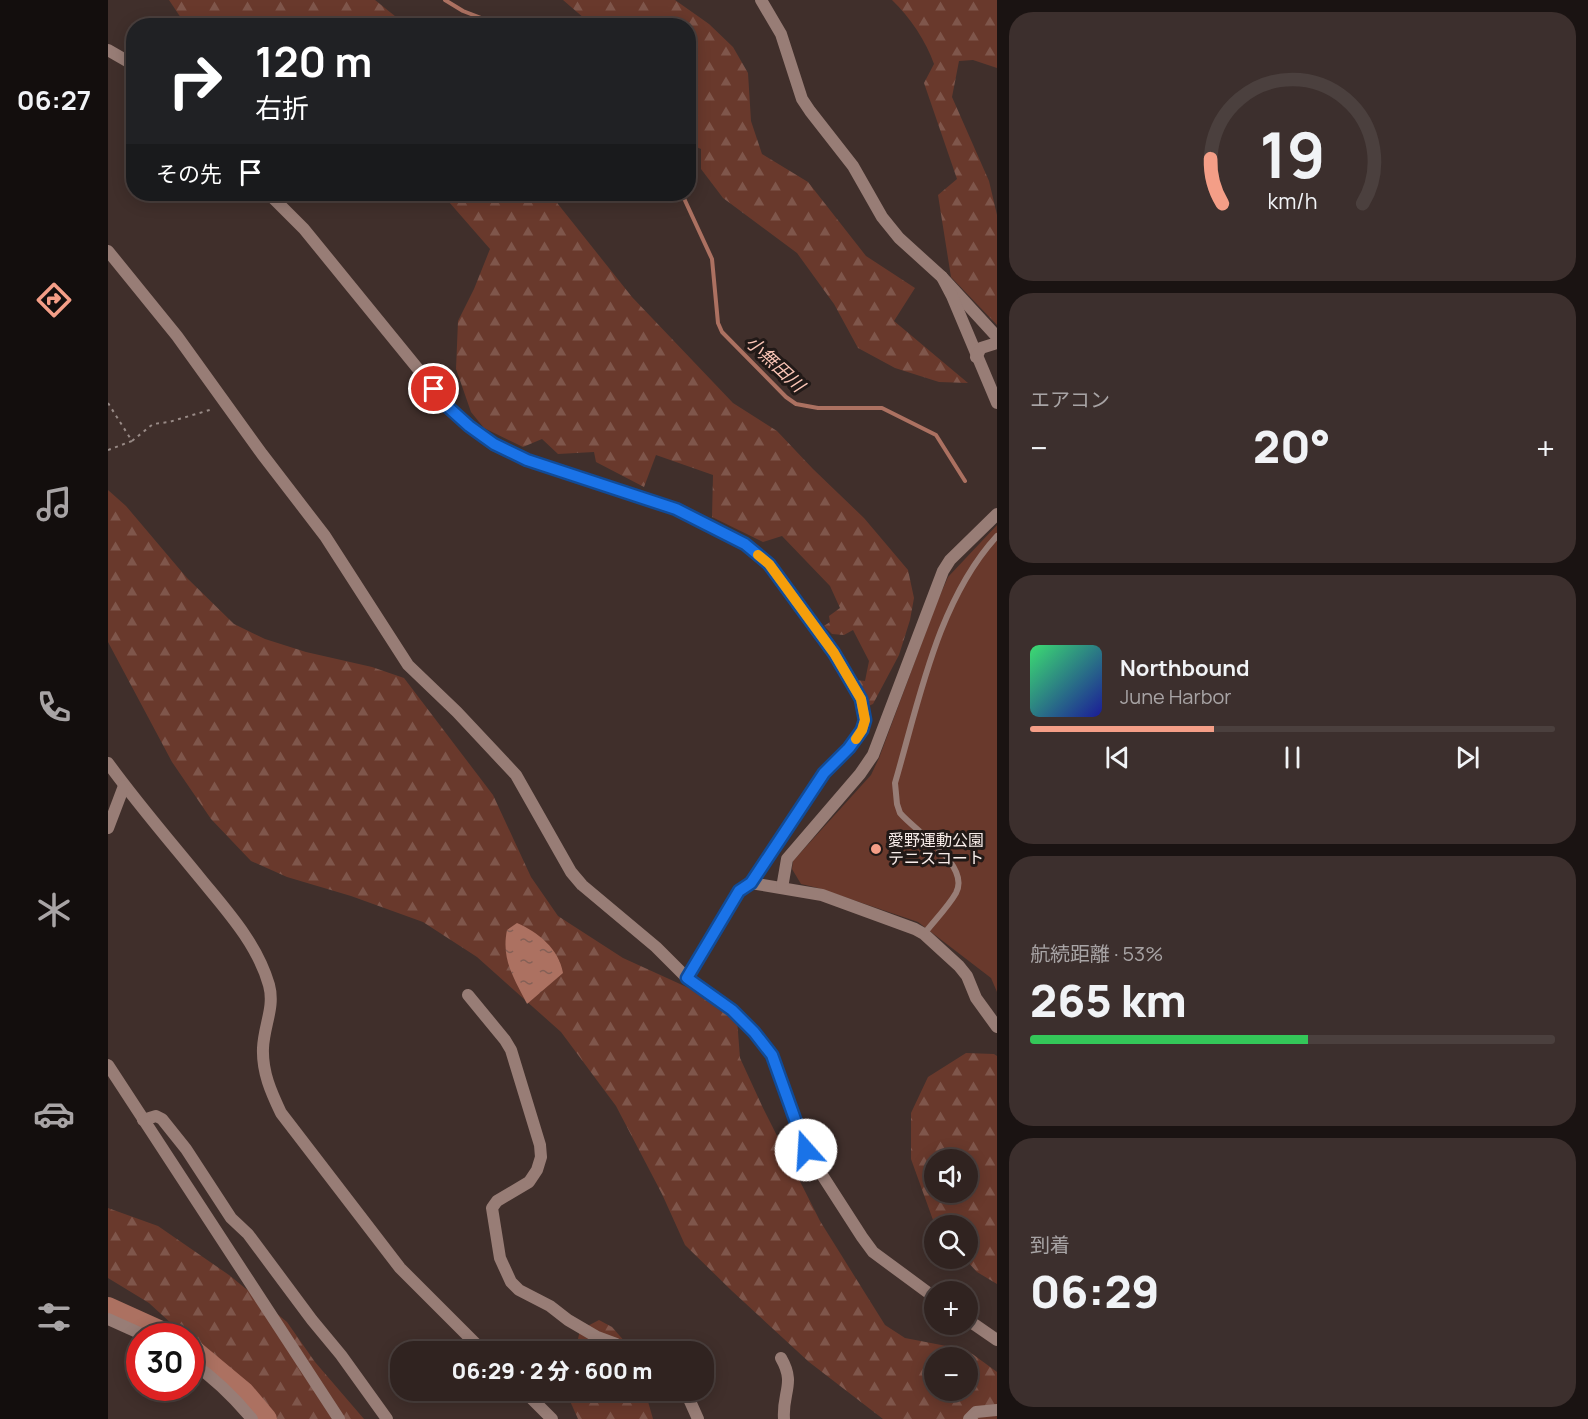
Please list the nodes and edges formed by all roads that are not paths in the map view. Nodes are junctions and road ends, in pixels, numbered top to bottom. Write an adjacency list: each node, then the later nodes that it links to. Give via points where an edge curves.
1 (761, 0): 6 (street, via 781,34 797,86 810,111 853,166 882,217)
2 (108, 50): 3 (street)
3 (126, 60)
4 (276, 201): 16 (street, via 304,229 448,407 469,426 527,460 676,509 745,544 769,564 834,653 861,699 865,720 862,730 824,773)
5 (108, 251): 19 (street, via 177,336 325,536 408,665 516,775 571,872)
6 (942, 277): 7 (street); 9 (street)
7 (997, 337)
8 (997, 343): 9 (street, via 981,348)
9 (976, 357): 10 (street)
10 (997, 403)
11 (997, 514): 17 (street, via 950,560 943,572 873,755 787,859)
12 (997, 536): 18 (lane, via 964,581 936,644 895,783 900,813 950,860 958,876 956,892)
13 (108, 763): 14 (street)
14 (124, 786): 15 (street); 29 (street, via 234,919 256,952 272,1004 263,1046 264,1067 281,1113 400,1268)
15 (108, 828)
16 (751, 883): 17 (street); 19 (street, via 739,891)
17 (782, 888): 18 (street, via 822,895)
18 (924, 934): 21 (street, via 963,971)
19 (687, 978): 24 (street, via 732,1010 772,1055 806,1150 862,1237 873,1252)
20 (468, 995): 30 (street, via 511,1050 540,1145 540,1164 534,1176 492,1208 496,1242 506,1272 519,1290)
21 (997, 1027)
22 (108, 1065): 23 (street)
23 (143, 1120): 37 (street); 38 (street, via 156,1116 168,1126 231,1218 248,1234)
24 (924, 1290)
25 (108, 1318): 26 (street)
26 (126, 1327)
27 (978, 1327): 28 (street)
28 (997, 1340)
29 (473, 1341)
30 (608, 1341)
31 (781, 1358): 41 (street, via 790,1375)
32 (204, 1370): 36 (street)
33 (535, 1401): 39 (street)
34 (690, 1401): 40 (street)
35 (997, 1410): 42 (street, via 976,1412)
36 (252, 1419)
37 (339, 1419)
38 (387, 1419)
39 (552, 1419)
40 (698, 1419)
41 (784, 1419)
42 (969, 1419)

